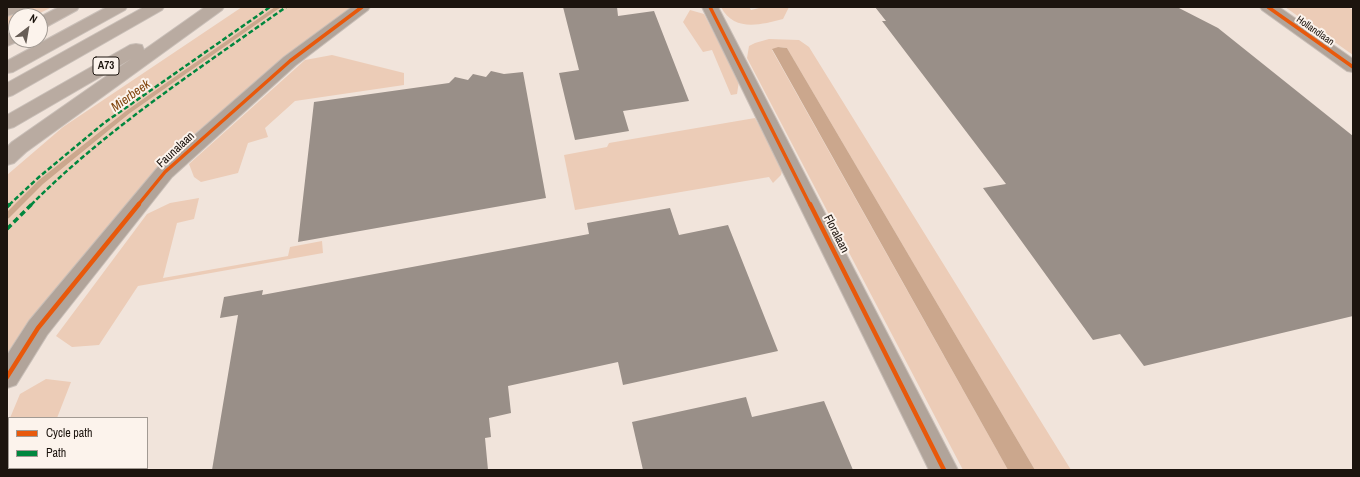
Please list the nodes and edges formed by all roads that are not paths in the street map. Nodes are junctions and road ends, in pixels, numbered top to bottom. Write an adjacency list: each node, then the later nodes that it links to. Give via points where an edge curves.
1 (18, 7): 10 (highway)
2 (72, 7): 11 (highway)
3 (119, 7): 13 (highway)
4 (156, 7): 14 (highway, A73)
5 (203, 7): 15 (highway, A73)
6 (216, 7): 16 (highway)
7 (362, 7): 17 (street, Faunalaan, via 290,61 166,172 38,328)
8 (710, 7): 18 (street, Floralaan)
9 (1268, 7): 12 (street, Hollandlaan)
10 (7, 11)
11 (48, 20)
12 (1353, 67)
13 (7, 68)
14 (7, 91)
15 (7, 123)
16 (7, 158)
17 (7, 377)
18 (944, 470)

